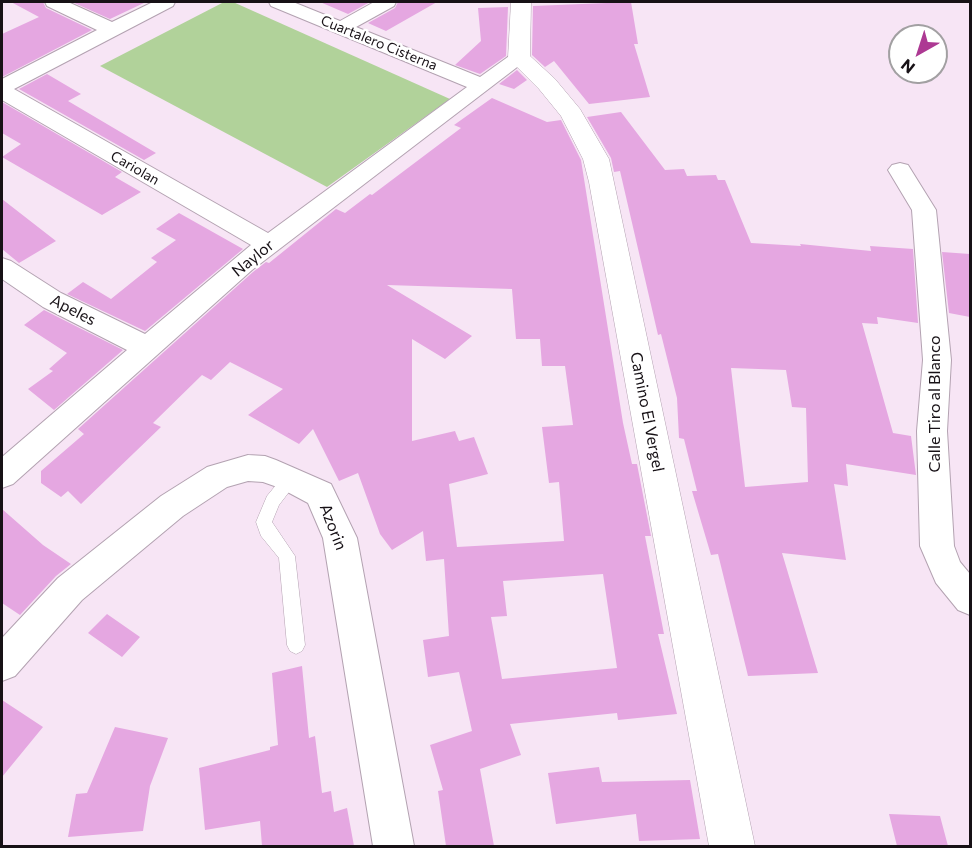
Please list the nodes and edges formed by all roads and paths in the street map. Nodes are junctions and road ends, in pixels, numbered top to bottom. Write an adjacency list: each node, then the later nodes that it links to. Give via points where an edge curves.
1 (54, 2): 7 (street)
2 (166, 2): 7 (street)
3 (278, 2): 6 (street, Cuartalero Cisterna)
4 (387, 2): 6 (street)
5 (521, 2): 8 (street)
6 (341, 28): 9 (street, Cuartalero Cisterna)
7 (112, 30): 10 (street)
8 (519, 58): 9 (street, Naylor); 21 (street, Camino El Vergel, via 572,114 596,159)
9 (480, 85): 12 (street, Naylor)
10 (2, 89): 12 (street, Cariolan)
11 (900, 170): 17 (street, Calle Tiro al Blanco, via 924,210 932,287 938,360 932,432 937,546 948,572)
12 (269, 245): 14 (street, Naylor)
13 (2, 267): 14 (street, Apeles, via 52,300)
14 (148, 348): 15 (street, Naylor)
15 (7, 461)
16 (291, 479): 18 (lane, via 273,501 264,522 287,556); 19 (street, Azorin, via 248,468 218,476 171,506 70,589); 20 (street, Azorin, via 320,494 340,538)
17 (970, 599)
18 (296, 645)
19 (2, 664)
20 (394, 846)
21 (732, 846)

